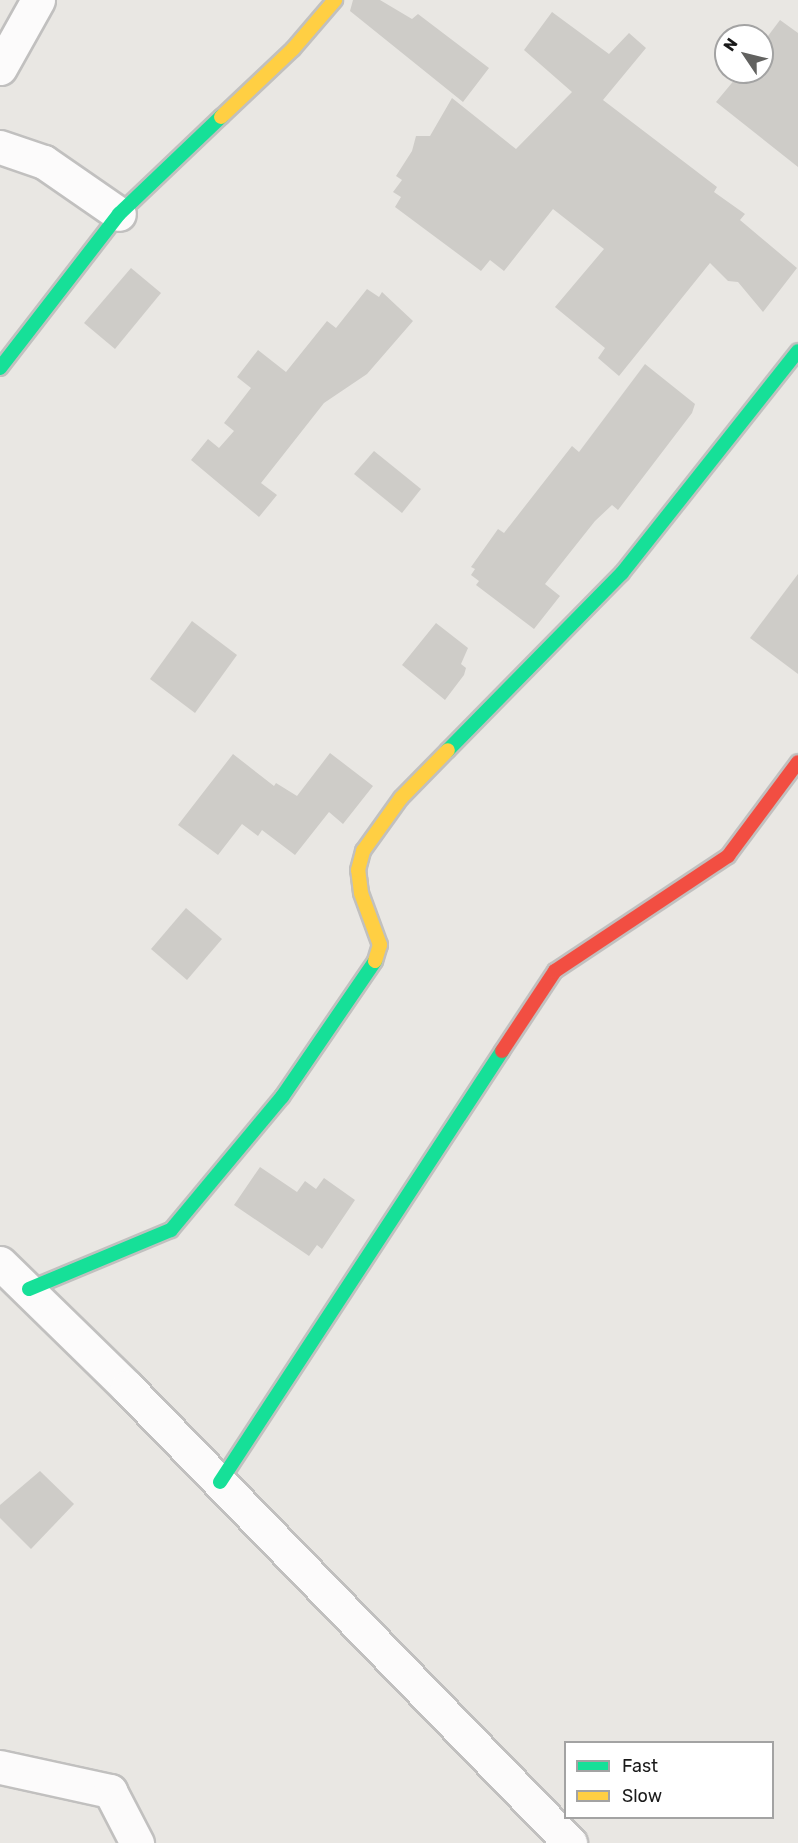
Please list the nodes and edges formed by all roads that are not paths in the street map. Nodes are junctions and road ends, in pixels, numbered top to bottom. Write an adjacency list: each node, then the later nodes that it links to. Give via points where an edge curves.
1 (38, 0): 3 (street)
2 (335, 0): 5 (street, via 293,49)
3 (0, 68)
4 (0, 147): 5 (street, via 44,162)
5 (119, 214): 7 (street)
6 (798, 351): 10 (street, via 622,573 409,789 363,851 358,870 361,892 380,945 375,962 282,1097 194,1207 171,1230)
7 (0, 368)
8 (798, 762): 11 (street, via 728,856 555,971)
9 (0, 1263): 10 (street)
10 (29, 1289): 11 (street)
11 (220, 1482): 14 (street)
12 (0, 1767): 13 (street, via 110,1791)
13 (137, 1843)
14 (570, 1843)

